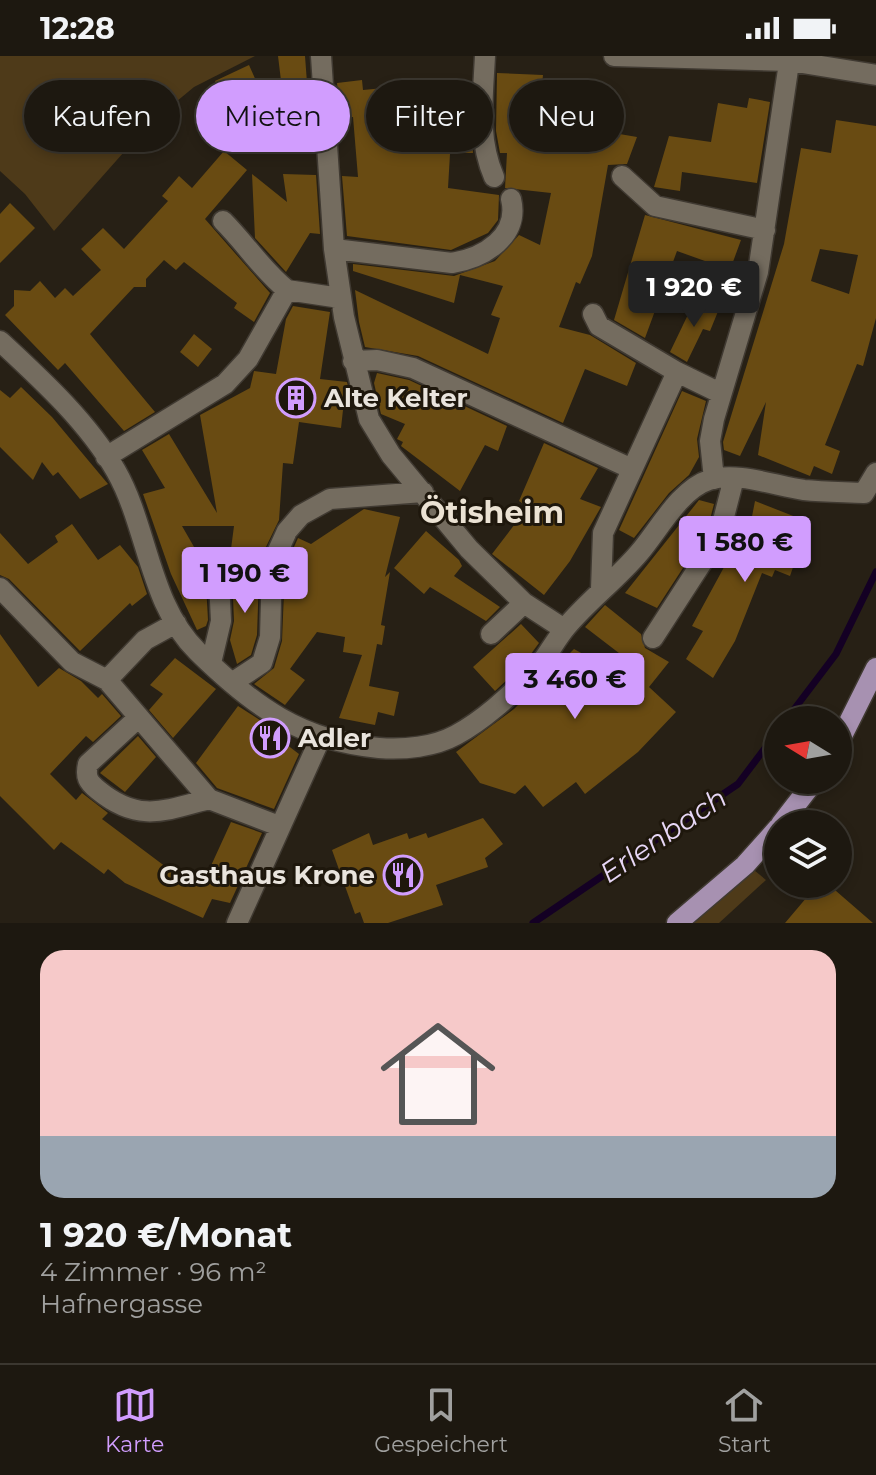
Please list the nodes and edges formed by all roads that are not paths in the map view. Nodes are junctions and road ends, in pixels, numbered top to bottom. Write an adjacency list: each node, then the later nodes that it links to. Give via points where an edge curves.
1 (321, 56): 11 (street)
2 (485, 56): 7 (street, via 484,155)
3 (614, 56): 4 (street)
4 (790, 59): 5 (street); 10 (street)
5 (876, 75)
6 (622, 176): 10 (street, via 655,206)
7 (494, 177)
8 (511, 199): 11 (street, via 512,222 502,240 464,261)
9 (223, 221): 12 (street)
10 (765, 230): 18 (street, via 758,272)
11 (334, 249): 13 (street)
12 (287, 290): 13 (street); 19 (street, via 238,372 225,384)
13 (340, 298): 16 (street)
14 (593, 314): 17 (street, via 599,326)
15 (0, 341): 19 (street)
16 (353, 361): 20 (street, via 413,368); 23 (street, via 379,437)
17 (677, 372): 18 (street); 20 (street)
18 (720, 393): 22 (street, via 710,441)
19 (106, 457): 28 (street, via 125,489)
20 (632, 469): 26 (street, via 603,533)
21 (876, 473): 22 (street, via 864,493)
22 (724, 478): 26 (street, via 693,487 636,557); 31 (street, via 719,536)
23 (423, 492): 24 (street, via 330,499 301,515); 27 (street, via 469,549)
24 (272, 564): 32 (street, via 218,561 221,621); 35 (street, via 267,648 262,663)
25 (0, 588): 34 (street, via 72,662)
26 (601, 589): 29 (street)
27 (524, 603): 29 (street); 30 (street)
28 (176, 623): 32 (street); 34 (street, via 145,640)
29 (564, 629): 38 (street, via 532,674 456,735 400,748)
30 (491, 634)
31 (653, 638)
32 (211, 663): 35 (street)
33 (876, 668): 36 (main road)
34 (107, 680): 37 (street)
35 (233, 682): 38 (street, via 284,722)
36 (852, 716)
37 (138, 718): 40 (street); 40 (street, via 88,764 89,783 112,801 145,813)
38 (320, 739): 42 (street)
39 (804, 794): 41 (main road)
40 (209, 799): 42 (street)
41 (792, 810)
42 (279, 826): 44 (street)
43 (764, 844): 45 (main road)
44 (237, 923)
45 (677, 923)

